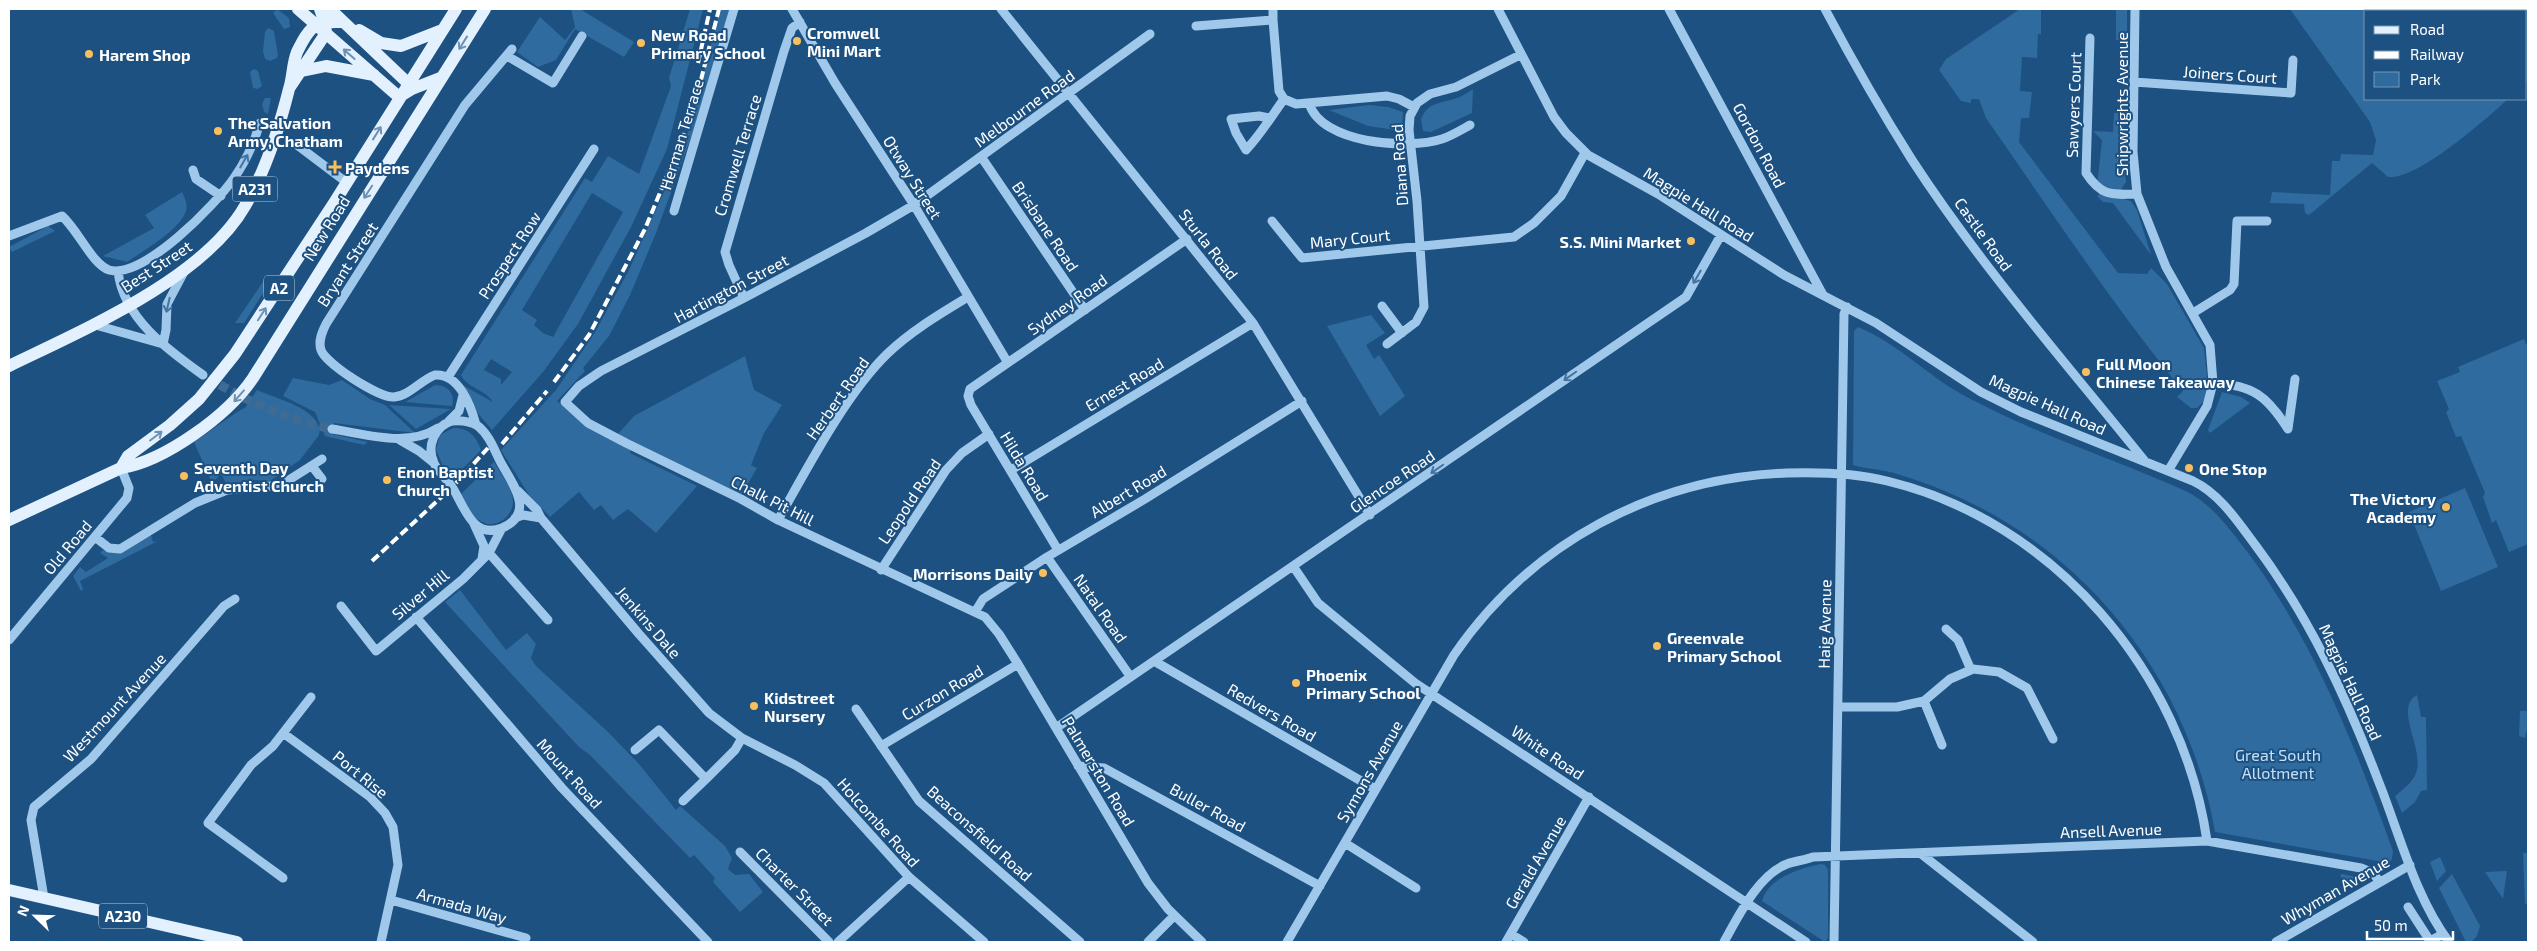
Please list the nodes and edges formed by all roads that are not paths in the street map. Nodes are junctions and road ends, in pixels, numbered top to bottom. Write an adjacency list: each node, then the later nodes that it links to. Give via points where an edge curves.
1 (298, 9): 18 (main road)
2 (320, 9): 18 (main road)
3 (330, 9): 15 (main road)
4 (456, 9): 19 (main road, New Road / A2)
5 (485, 9): 27 (main road, New Road / A2, one-way to 27)
6 (734, 9): 50 (street, Herman Terrace)
7 (792, 9): 16 (street, Otway Street)
8 (1001, 9): 31 (street, Sturla Road)
9 (1273, 9): 14 (street)
10 (1498, 9): 23 (street, Magpie Hall Road)
11 (1669, 9): 59 (street, Gordon Road)
12 (1825, 9): 88 (street, Castle Road, via 1882,111 1943,204 2011,297)
13 (2135, 9): 28 (street, Shipwrights Avenue)
14 (1273, 20): 17 (street); 33 (street, via 1280,91)
15 (343, 22): 18 (main road); 19 (main road, via 392,45 408,45); 29 (main road)
16 (800, 22): 49 (street, Otway Street, via 835,83); 61 (street, Cromwell Terrace, via 792,28 784,51 725,252)
17 (1196, 26)
18 (323, 27): 25 (main road, Best Street / A231); 26 (main road, one-way to 18); 30 (main road, Best Street / A231, via 308,33 297,53)
19 (442, 30): 29 (main road, New Road / A2)
20 (1150, 34): 31 (street, Melbourne Road)
21 (582, 36): 74 (street, Bryant Street, via 553,83 510,53 465,105 321,337 320,347 328,361 384,396 403,394 435,375)
22 (2090, 38): 47 (street, Sawyers Court, via 2086,173 2096,188 2108,194)
23 (1520, 54): 35 (street, Diana Road, via 1456,88 1430,94); 43 (street, Magpie Hall Road, via 1557,122)
24 (2293, 60): 28 (street, Joiners Court, via 2291,93)
25 (302, 71): 26 (main road, via 326,66); 30 (main road, Best Street / A231)
26 (374, 75): 32 (main road)
27 (441, 77): 29 (main road); 36 (main road, New Road / A2)
28 (2134, 82): 47 (street, Shipwrights Avenue, via 2133,152)
29 (411, 86): 32 (main road, New Road / A2); 36 (main road)
30 (290, 87): 57 (main road, Best Street / A231, via 260,179 244,208 224,235)
31 (1070, 93): 44 (street, Melbourne Road); 55 (street, Sturla Road)
32 (399, 97): 46 (main road, New Road / A2, one-way to 32)
33 (1284, 99): 34 (street); 37 (street)
34 (1309, 103): 35 (street, via 1386,96); 40 (street, via 1317,118 1340,132 1368,140)
35 (1414, 107): 40 (street, Diana Road, via 1409,120)
36 (420, 109): 91 (main road, New Road / A2, one-way to 91, via 237,400 184,440 135,466)
37 (1269, 118): 37 (street, via 1263,132 1246,150 1232,119)
38 (260, 123): 48 (street, one-way to 38, via 248,156)
39 (1470, 126): 40 (street, via 1442,139)
40 (1410, 144): 56 (street, Diana Road)
41 (296, 145): 46 (street)
42 (594, 149): 74 (street, Prospect Row)
43 (1584, 153): 53 (street, Magpie Hall Road, via 1658,194); 56 (street, via 1561,196 1534,223 1514,237)
44 (982, 158): 49 (street, Melbourne Road); 64 (street, Brisbane Road)
45 (193, 170): 48 (street, via 196,178)
46 (346, 182): 91 (main road, New Road / A2, one-way to 46, via 128,456 181,416 210,387 248,336)
47 (2137, 194): 65 (street, Shipwrights Avenue, via 2166,267)
48 (221, 196): 58 (street, via 161,250 129,270)
49 (914, 205): 60 (street, Otway Street); 61 (street, Hartington Street)
50 (674, 211)
51 (1272, 221): 56 (street, Mary Court, via 1302,258)
52 (2267, 221): 65 (street, via 2237,221 2234,284 2230,290)
53 (1721, 235): 59 (street, Magpie Hall Road); 97 (street, Glencoe Road, one-way to 97, via 1686,296)
54 (9, 236): 58 (street, via 62,216 73,225 98,262 105,268)
55 (1187, 239): 64 (street, Sydney Road); 67 (street, Sturla Road)
56 (1420, 246): 68 (street, Diana Road, via 1424,307 1416,322)
57 (185, 270): 66 (main road, Best Street / A231); 69 (street, one-way to 69, via 167,304)
58 (118, 271): 69 (street, via 120,284 145,327)
59 (1824, 296): 63 (street, Magpie Hall Road)
60 (968, 297): 71 (street, Otway Street); 101 (street, Herbert Road, via 922,325 877,365 851,399)
61 (744, 298): 80 (street, Hartington Street, via 601,371 579,386)
62 (1382, 306): 68 (street)
63 (1847, 307): 88 (street, Magpie Hall Road, via 1998,401); 94 (street, Haig Avenue, via 1844,314)
64 (1086, 310): 71 (street, Sydney Road)
65 (2193, 313): 76 (street, Shipwrights Avenue, via 2210,345)
66 (96, 322): 69 (street, via 99,326); 72 (main road, Best Street / A231)
67 (1252, 324): 79 (street, Sturla Road); 92 (street, Ernest Road)
68 (1402, 333): 70 (street, Diana Road)
69 (163, 344): 73 (street)
70 (1387, 344)
71 (1008, 363): 78 (street, Sydney Road, via 970,389)
72 (9, 366)
73 (203, 375)
74 (448, 377): 77 (street, via 458,384)
75 (2295, 379): 76 (street, via 2288,429 2273,406 2252,390 2234,384)
76 (2213, 383): 93 (street, Shipwrights Avenue, via 2207,406)
77 (463, 395): 81 (street, via 459,411); 82 (street)
78 (968, 396): 85 (street, Hilda Road)
79 (1302, 401): 97 (street, Sturla Road); 105 (street, Albert Road, via 1145,500)
80 (565, 402): 101 (street, Chalk Pit Hill, via 588,423)
81 (449, 421): 82 (street); 83 (street)
82 (476, 425): 96 (street, Jenkins Dale)
83 (440, 427): 86 (street, via 418,437); 89 (street, via 431,446)
84 (332, 428): 86 (street)
85 (989, 434): 92 (street, Hilda Road); 109 (street, Leopold Road, via 962,453 946,470)
86 (400, 440): 89 (street)
87 (322, 459): 90 (street)
88 (2144, 460): 93 (street, Magpie Hall Road)
89 (434, 463): 102 (street)
90 (312, 466): 95 (street); 104 (street, via 281,485 227,490 195,503 120,549 109,548)
91 (121, 468): 100 (main road, New Road / A2); 104 (street, Old Road, via 130,492)
92 (1011, 470): 105 (street, Hilda Road)
93 (2168, 471): 143 (street, Magpie Hall Road, via 2203,487 2219,501 2302,612 2358,727)
94 (1842, 475): 121 (street, Symons Avenue, via 1802,472 1730,478 1672,491 1624,510 1573,538 1501,597 1473,627); 124 (street, Haig Avenue); 138 (street, Symons Avenue, via 1903,485 1973,513 2028,547 2079,590 2126,645 2172,722 2196,788)
95 (322, 479)
96 (518, 491): 98 (street, via 520,509); 99 (street, Jenkins Dale)
97 (1370, 515): 108 (street, Glencoe Road)
98 (515, 518): 99 (street, via 523,515); 103 (street)
99 (541, 518): 128 (street, Jenkins Dale, via 698,701)
100 (9, 520)
101 (778, 520): 109 (street, Chalk Pit Hill)
102 (474, 524): 103 (street, via 490,530); 106 (street)
103 (502, 528): 106 (street, Silver Hill)
104 (95, 537): 116 (street, Old Road)
105 (1058, 550): 107 (street, Albert Road)
106 (486, 556): 113 (street, Silver Hill); 114 (street)
107 (1047, 557): 112 (street, Albert Road, via 983,599); 120 (street, Natal Road)
108 (1293, 566): 117 (street, Glencoe Road); 121 (street, White Road, via 1322,608)
109 (881, 570): 112 (street, Chalk Pit Hill)
110 (235, 599): 150 (street, Westmount Avenue, via 224,606 88,762 34,807 31,820)
111 (341, 606): 113 (street, Silver Hill, via 376,651)
112 (976, 612): 118 (street, Palmerston Road, via 993,626)
113 (416, 617): 160 (street, Mount Road, via 562,788)
114 (548, 620)
115 (1946, 629): 119 (street, via 1958,640)
116 (9, 640)
117 (1154, 661): 120 (street, Glencoe Road); 135 (street, Redvers Road)
118 (1018, 664): 126 (street, Palmerston Road); 131 (street, Curzon Road)
119 (1971, 670): 123 (street, via 1950,679); 129 (street, via 1999,672 2027,688)
120 (1130, 676): 126 (street, Glencoe Road)
121 (1431, 693): 135 (street, Symons Avenue); 136 (street, White Road)
122 (311, 697): 127 (street)
123 (1924, 702): 124 (street, via 1897,707); 130 (street)
124 (1838, 707): 142 (street, Haig Avenue)
125 (856, 709): 131 (street, Beaconsfield Road)
126 (1056, 728): 133 (street, Palmerston Road)
127 (283, 732): 145 (street, via 273,746 251,765 208,823); 151 (street, Port Rise, via 370,797 388,819 395,833 398,857)
128 (742, 738): 134 (street, via 735,750); 144 (street, Holcombe Road, via 795,764 824,783)
129 (2053, 739)
130 (1942, 745)
131 (881, 746): 164 (street, Beaconsfield Road, via 919,801)
132 (635, 750): 134 (street, via 659,730)
133 (1078, 766): 147 (street, Buller Road, via 1104,768); 154 (street, Palmerston Road, via 1144,876)
134 (706, 779): 137 (street)
135 (1375, 789): 139 (street, Symons Avenue)
136 (1589, 798): 152 (street, White Road); 156 (street, Gerald Avenue)
137 (684, 801)
138 (2207, 841): 141 (street, Ansell Avenue); 146 (street, Ansell Avenue, via 2364,869)
139 (1345, 843): 147 (street, Symons Avenue); 148 (street)
140 (740, 852): 161 (street, Charter Street)
141 (1920, 852): 142 (street, Ansell Avenue); 172 (street)
142 (1836, 855): 152 (street, Ansell Avenue, via 1787,864 1760,885); 171 (street, Haig Avenue)
143 (2410, 865): 146 (street, Whyman Avenue); 157 (street, Magpie Hall Road)
144 (909, 877): 162 (street); 163 (street, Holcombe Road)
145 (283, 878)
146 (2379, 881): 173 (street, Whyman Avenue)
147 (1320, 886): 167 (street, Symons Avenue)
148 (1416, 888)
149 (9, 890): 150 (main road, A230)
150 (44, 898): 158 (main road, A230)
151 (391, 900): 155 (street, Armada Way); 159 (street, Port Rise)
152 (1747, 902): 169 (street, Ansell Avenue); 170 (street, White Road)
153 (2408, 908): 157 (street, via 2430,941)
154 (1174, 916): 165 (street); 166 (street, Palmerston Road)
155 (526, 938)
156 (1509, 938): 168 (street)
157 (2446, 938)
158 (237, 942)
159 (381, 942)
160 (708, 942)
161 (829, 942)
162 (838, 942)
163 (984, 942)
164 (1080, 942)
165 (1148, 942)
166 (1202, 942)
167 (1287, 942)
168 (1524, 942)
169 (1724, 942)
170 (1806, 942)
171 (1834, 942)
172 (2033, 942)
173 (2276, 942)

